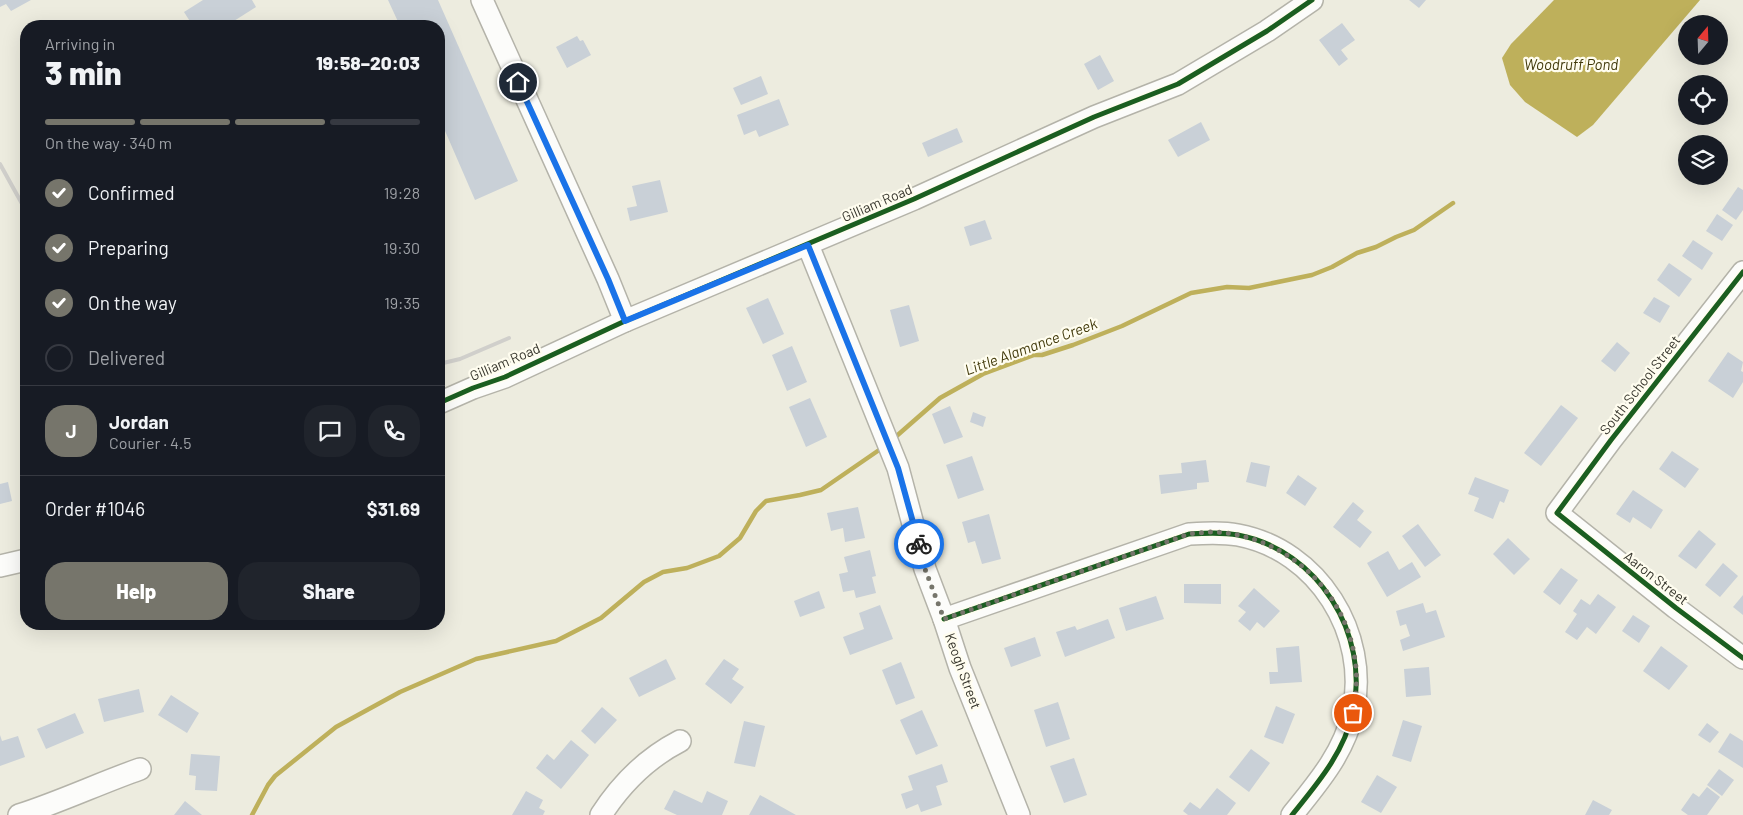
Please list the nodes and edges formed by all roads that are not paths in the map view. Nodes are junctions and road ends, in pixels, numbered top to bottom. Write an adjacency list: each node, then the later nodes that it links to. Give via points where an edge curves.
1 (482, 0): 5 (street)
2 (1312, 0): 3 (street, Gilliam Road, via 1178,84 1094,117)
3 (808, 245): 5 (street, Gilliam Road); 10 (street, Keogh Street, via 898,468 925,569)
4 (1743, 272): 7 (street, South School Street)
5 (625, 321): 6 (street, Gilliam Road, via 505,377)
6 (445, 400)
7 (1557, 513): 11 (street, Aaron Street)
8 (20, 561): 9 (street)
9 (0, 566)
10 (944, 619): 17 (street, Keogh Street, via 960,668); 18 (street, via 1189,534 1240,535 1282,551 1321,584 1338,608 1349,633 1357,677 1353,713 1345,739 1329,769)
11 (1743, 658)
12 (680, 741): 16 (street, via 651,758 632,775)
13 (140, 769): 14 (street, via 97,784)
14 (51, 810): 15 (street)
15 (19, 815)
16 (601, 815)
17 (1019, 815)
18 (1292, 815)

